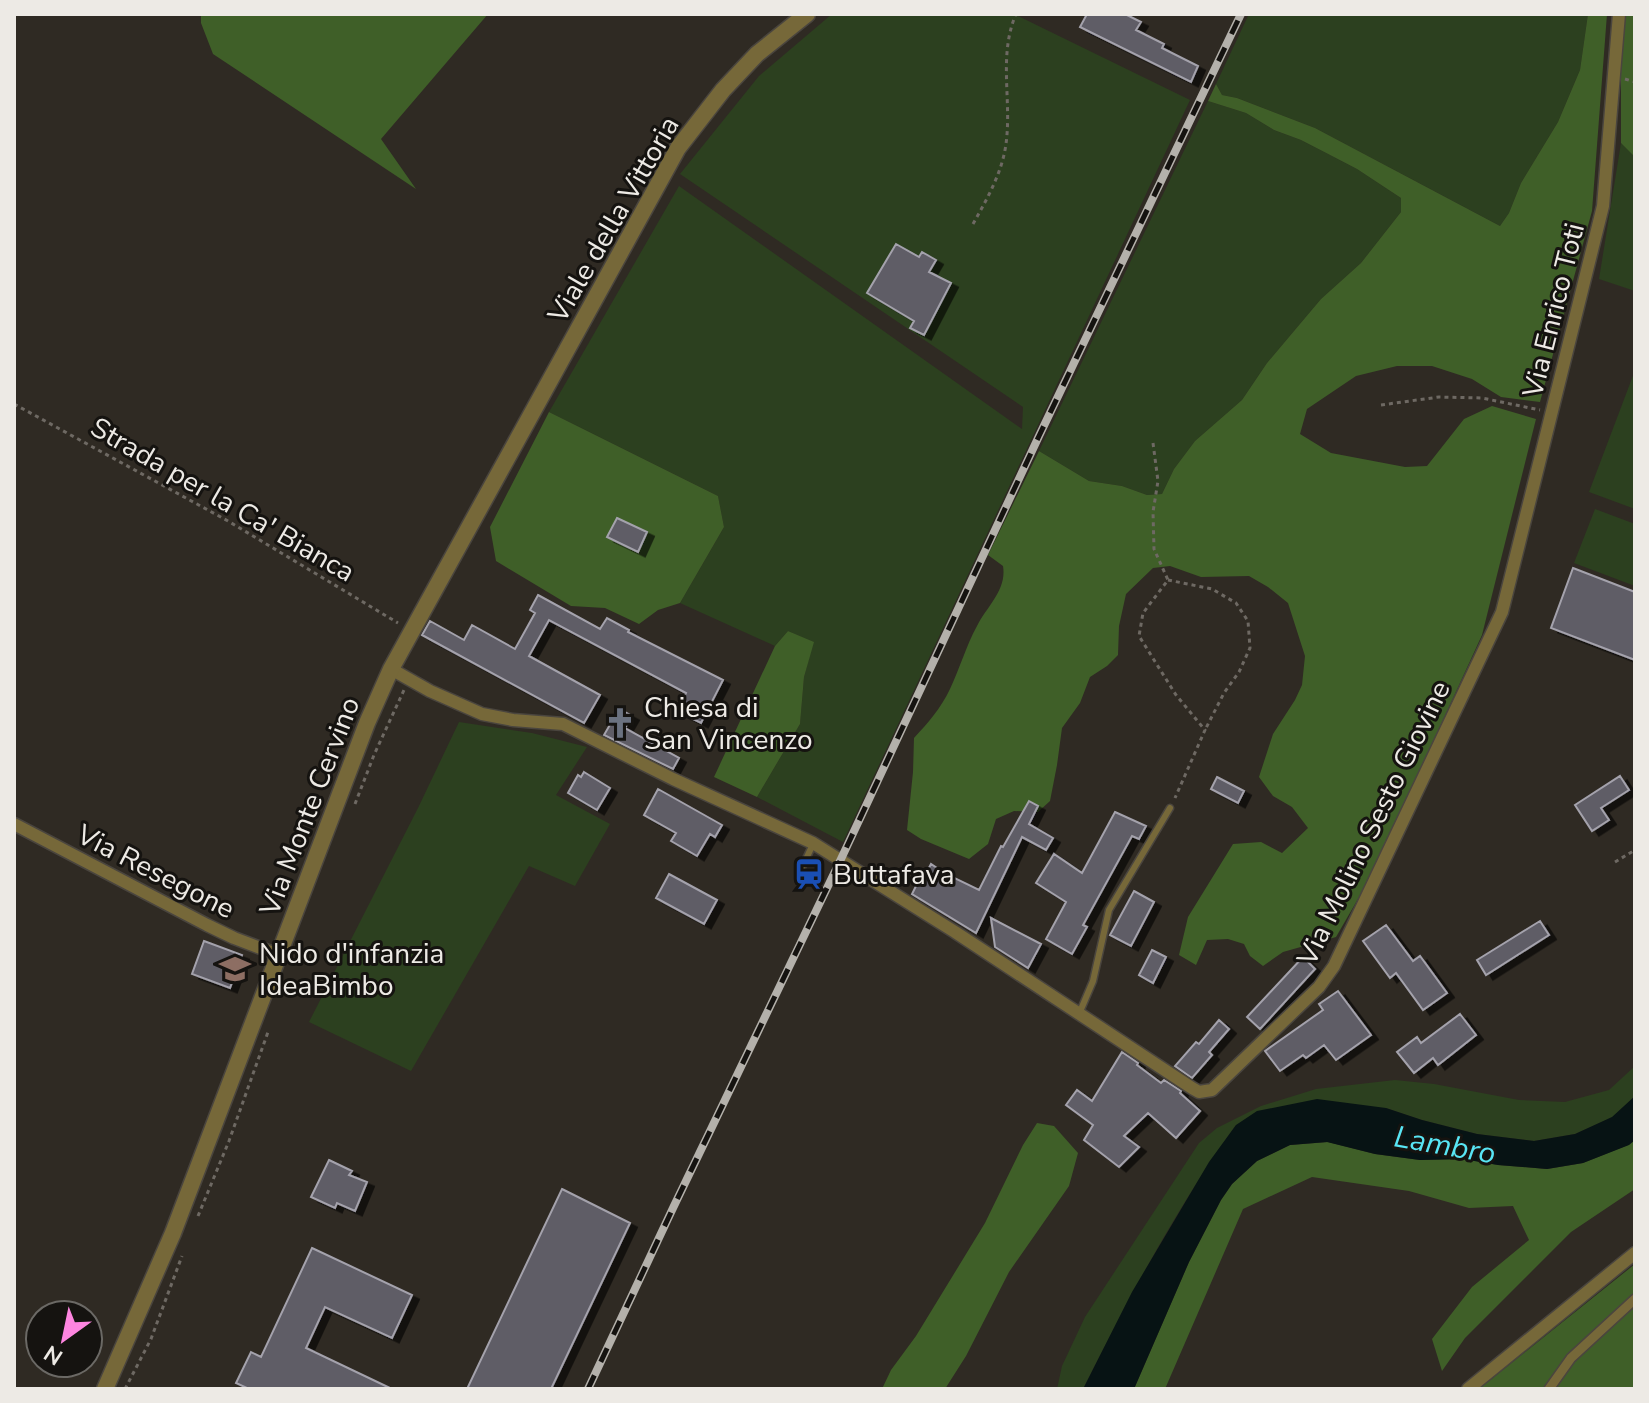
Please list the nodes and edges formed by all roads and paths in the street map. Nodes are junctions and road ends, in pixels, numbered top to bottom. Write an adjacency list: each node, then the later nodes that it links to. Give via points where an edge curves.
1 (807, 14): 5 (street, Viale della Vittoria, via 757,54 678,148)
2 (1016, 14): 4 (path, via 1006,50 1006,146 996,181)
3 (1619, 14): 8 (street, Via Enrico Toti, via 1603,206)
4 (973, 224)
5 (544, 392): 12 (street, Via Monte Cervino)
6 (14, 404): 12 (path, Strada per la Ca' Bianca, via 228,521)
7 (1381, 405): 8 (path, via 1482,398)
8 (1552, 413): 11 (street, Via Enrico Toti)
9 (1153, 443): 10 (path, via 1158,481 1154,549)
10 (1168, 580): 14 (path, via 1143,613 1139,636); 14 (path, via 1212,589 1236,603 1248,621 1250,648)
11 (1502, 612): 22 (street, Via Molino Sesto Giovine, via 1334,966 1217,1086 1206,1092 1192,1088)
12 (411, 631): 13 (street, Via Monte Cervino)
13 (391, 669): 17 (street, Via Molino Sesto Giovine, via 482,714 563,724); 21 (street, Via Monte Cervino)
14 (1205, 730): 15 (path)
15 (1170, 808): 22 (lane, via 1109,910 1093,981)
16 (14, 824): 21 (street, Via Resegone, via 193,918)
17 (813, 843): 20 (lane); 22 (street, Via Molino Sesto Giovine)
18 (1635, 850): 19 (path)
19 (1615, 862)
20 (799, 874)
21 (279, 955): 25 (street, Via Monte Cervino, via 173,1233)
22 (1079, 1014)
23 (1635, 1253): 26 (street)
24 (1635, 1299): 27 (street, via 1571,1358)
25 (105, 1389)
26 (1468, 1389)
27 (1549, 1389)

